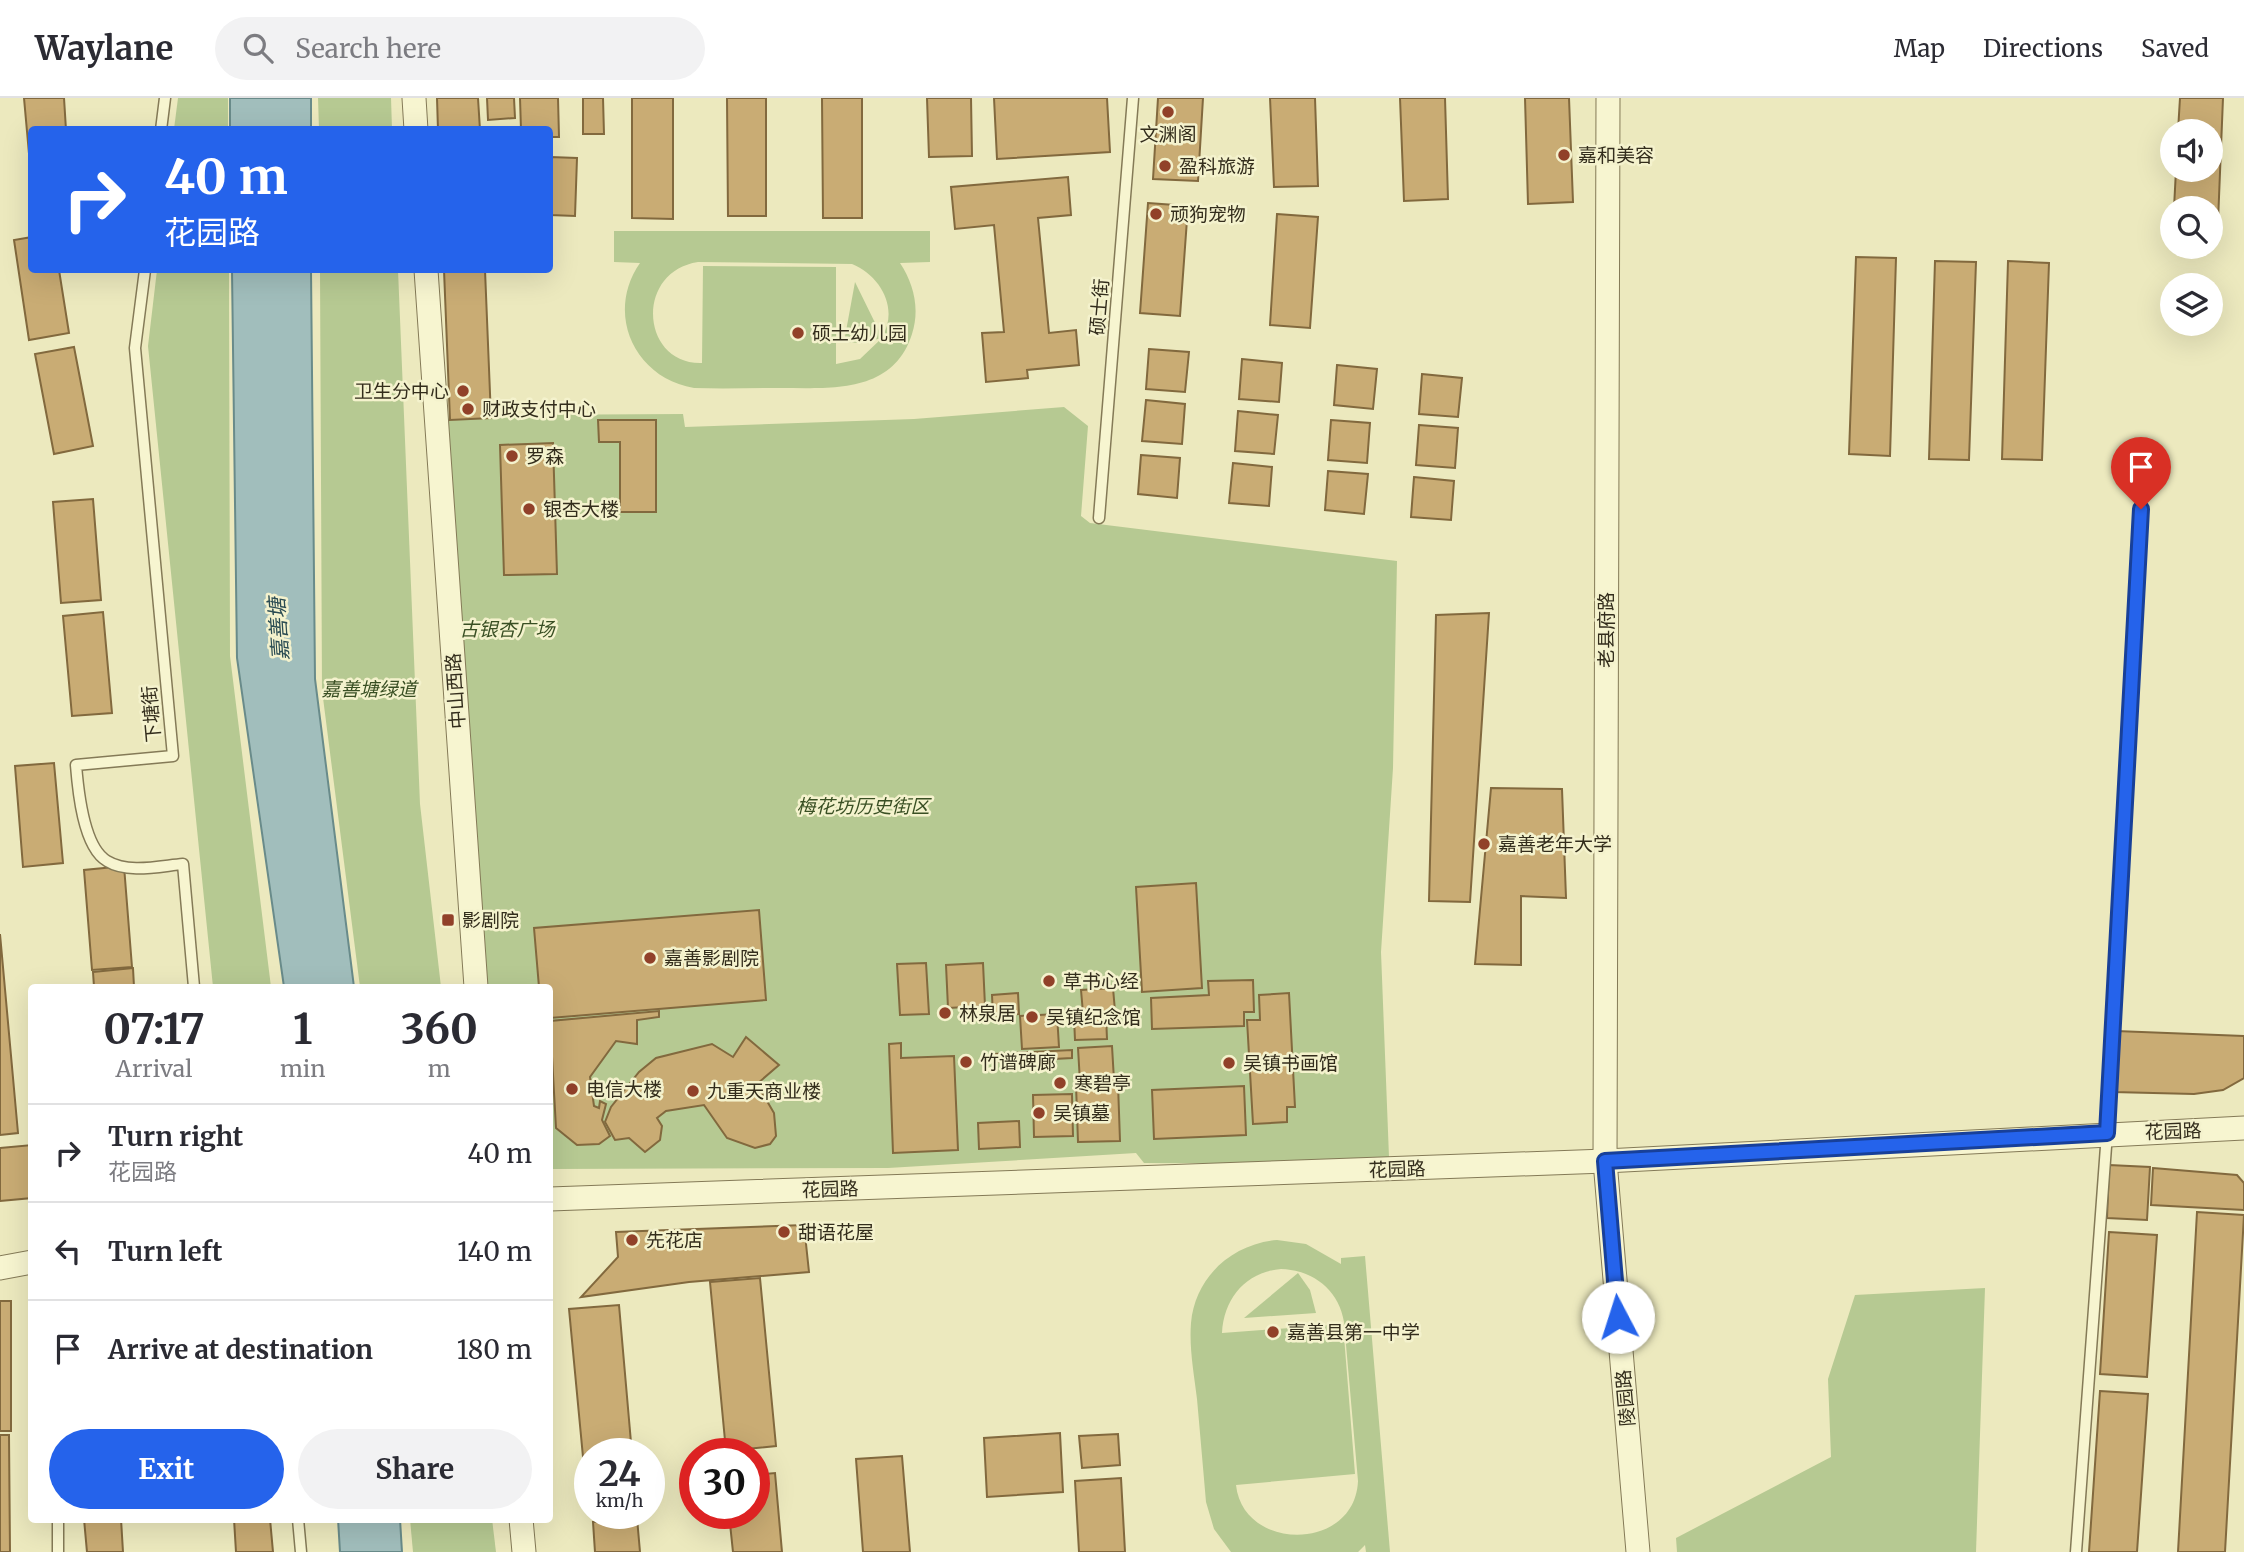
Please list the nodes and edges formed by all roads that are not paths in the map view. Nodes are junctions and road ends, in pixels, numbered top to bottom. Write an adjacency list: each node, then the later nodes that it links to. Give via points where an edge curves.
1 (165, 98): 5 (lane)
2 (414, 98): 6 (street)
3 (1133, 98): 10 (lane, 硕士街)
4 (1608, 98): 15 (street, 老县府路)
5 (162, 126)
6 (416, 126)
7 (145, 273): 11 (lane, 下塘街, via 135,348 173,756 76,765 78,793 96,850 107,862 142,868 183,864)
8 (426, 273): 12 (street, 中山西路)
9 (2141, 509): 14 (lane)
10 (1099, 518)
11 (194, 984)
12 (476, 984)
13 (2244, 1128): 14 (street, 花园路)
14 (2107, 1133): 15 (street, 花园路); 26 (lane)
15 (1605, 1161): 16 (street, 花园路); 25 (street, 陵园路)
16 (553, 1199)
17 (28, 1263): 18 (street)
18 (0, 1268)
19 (58, 1523): 22 (lane)
20 (298, 1523): 23 (lane)
21 (521, 1523): 24 (street)
22 (58, 1552)
23 (301, 1552)
24 (524, 1552)
25 (1638, 1552)
26 (2076, 1552)

